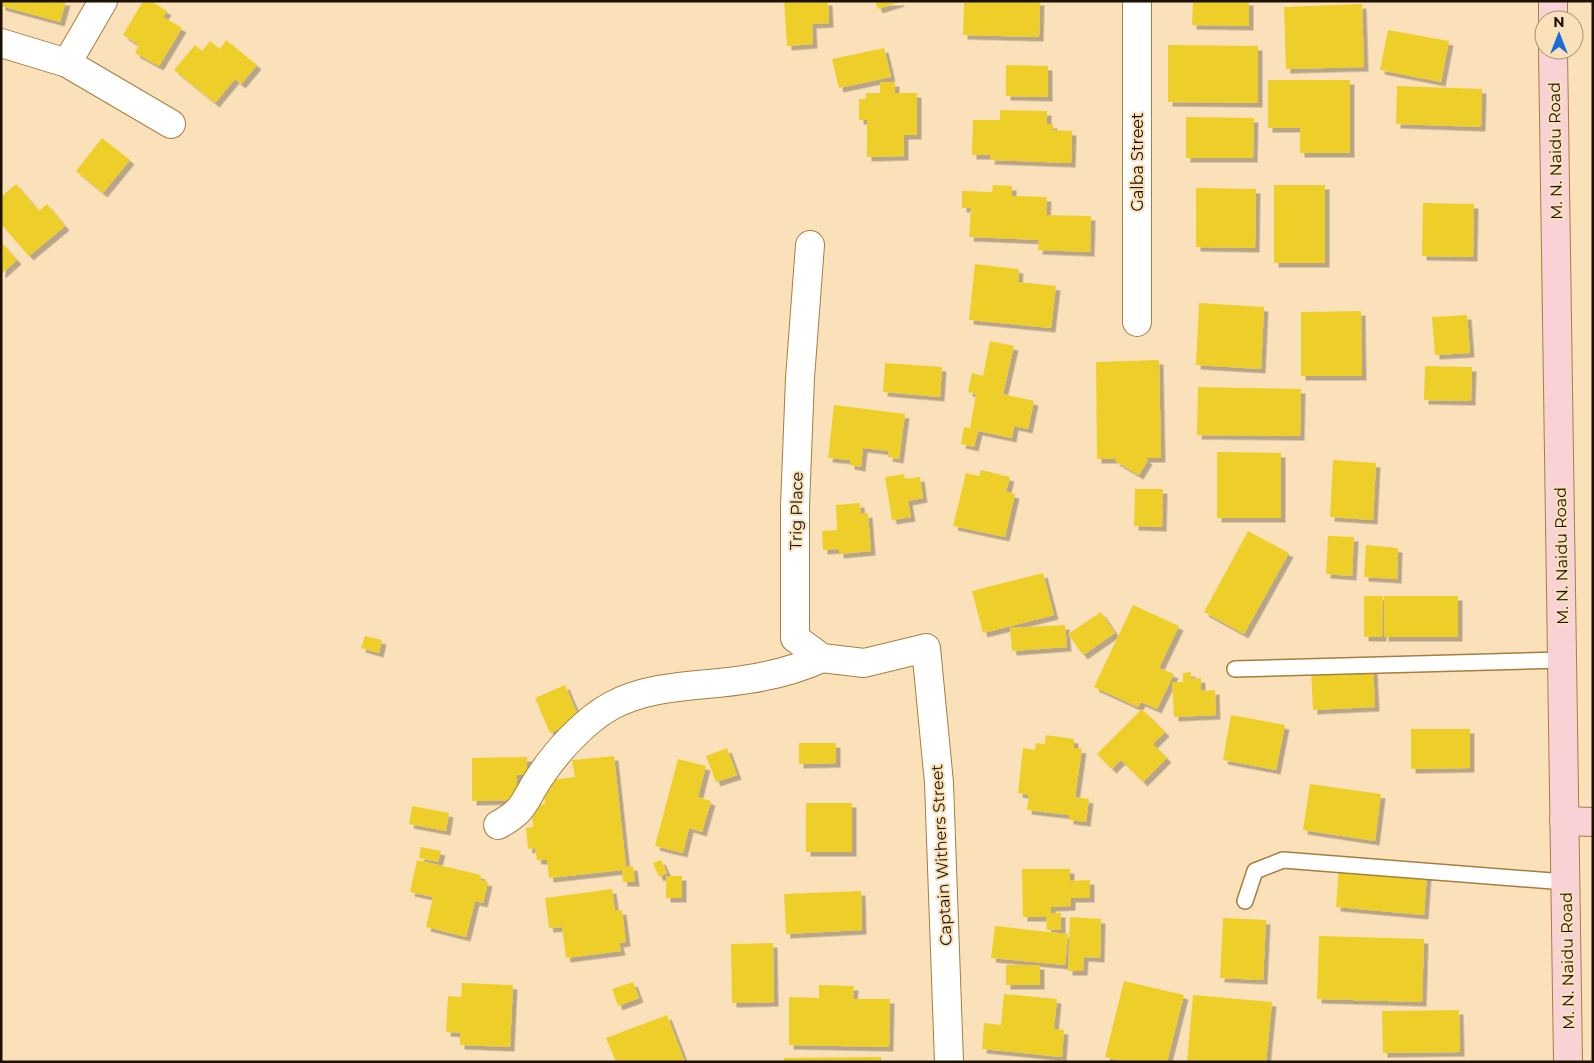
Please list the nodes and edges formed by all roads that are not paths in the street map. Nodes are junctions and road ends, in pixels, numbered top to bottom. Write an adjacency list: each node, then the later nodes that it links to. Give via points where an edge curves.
1 (102, 1): 5 (street)
2 (1137, 1): 8 (street, Galba Street)
3 (1, 43): 5 (street)
4 (1553, 60): 10 (main road, M. N. Naidu Road)
5 (67, 63): 6 (street)
6 (171, 124)
7 (810, 245): 9 (street, Trig Place, via 799,388 796,638)
8 (1137, 322)
9 (822, 658): 14 (street, via 794,670 748,680 643,693 611,706 558,754 538,779 516,816); 17 (street, Captain Withers Street, via 864,663 926,648 939,783)
10 (1562, 660): 11 (lane); 12 (main road, M. N. Naidu Road)
11 (1235, 669)
12 (1564, 821): 13 (main road); 15 (main road, M. N. Naidu Road)
13 (1593, 822)
14 (498, 825)
15 (1565, 882): 16 (lane, via 1283,860 1255,871); 18 (main road, M. N. Naidu Road)
16 (1245, 901)
17 (950, 1062)
18 (1568, 1062)

